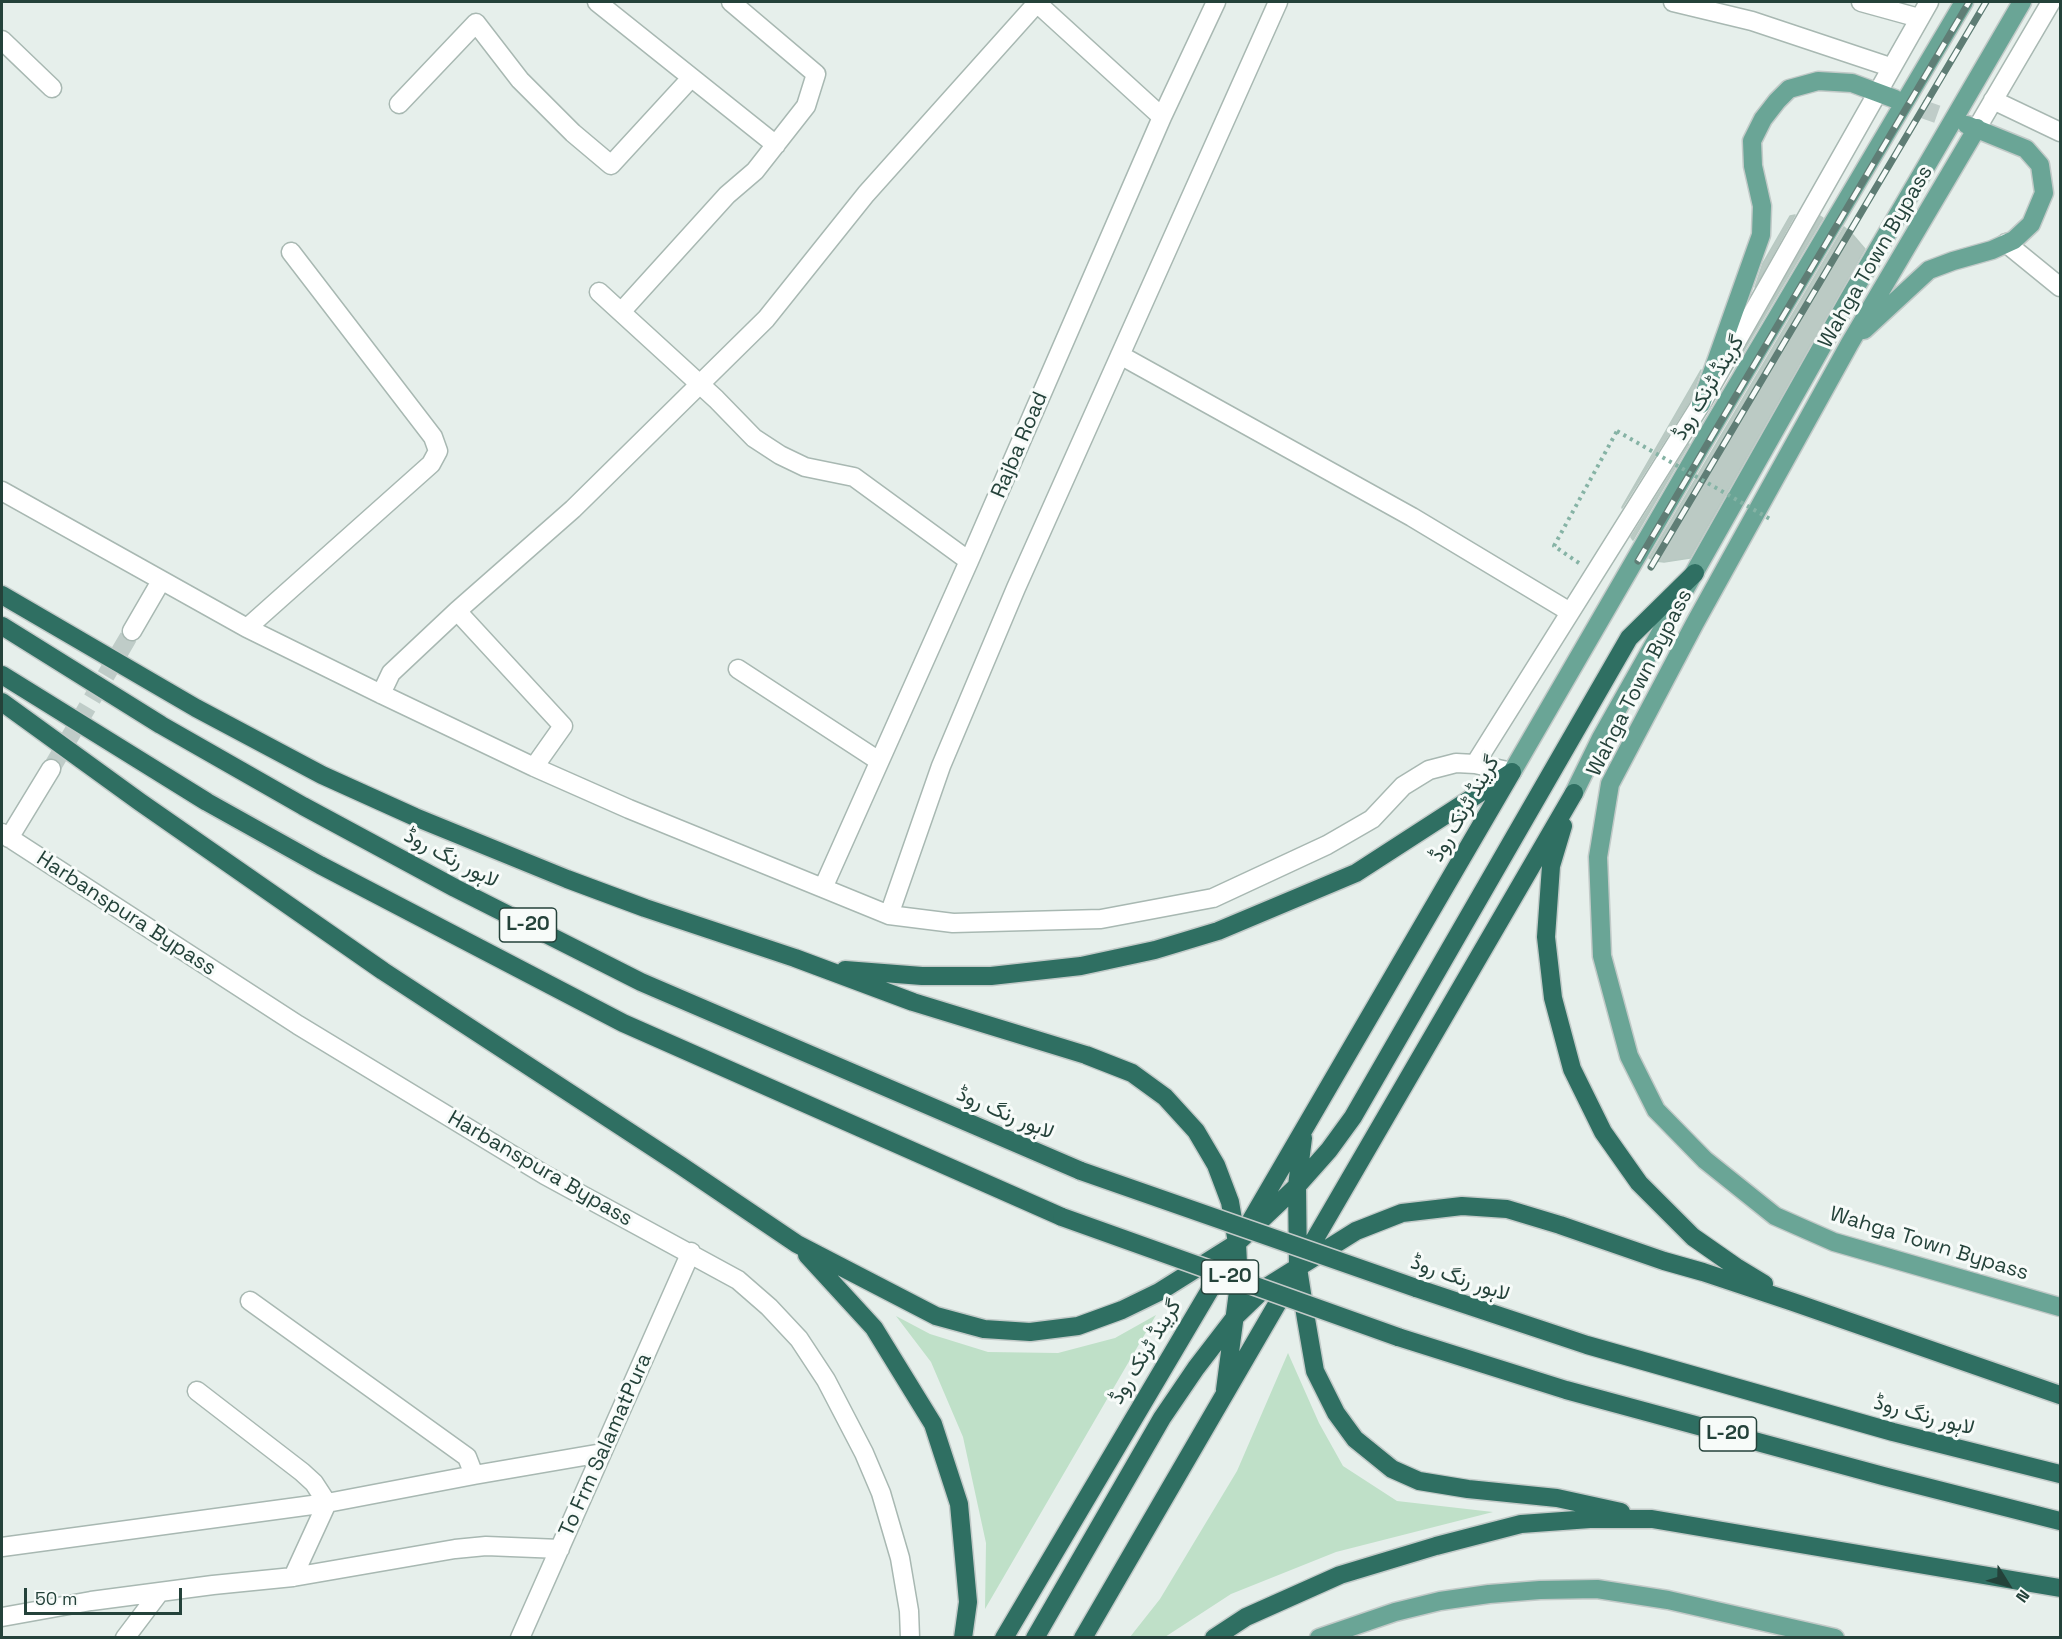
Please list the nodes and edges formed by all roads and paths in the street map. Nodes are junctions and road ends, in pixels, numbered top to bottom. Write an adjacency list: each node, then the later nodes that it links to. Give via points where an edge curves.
1 (597, 2): 15 (street)
2 (731, 2): 24 (street, via 816,74 806,106)
3 (1036, 2): 21 (street); 32 (street, via 866,194 766,319)
4 (1216, 2): 21 (street, Rajba Road)
5 (1278, 2): 31 (street)
6 (1673, 2): 14 (street, via 1752,21)
7 (1861, 2): 12 (street)
8 (1929, 2): 12 (street)
9 (1964, 2): 55 (main road, گرینڈ ٹرنک روڈ)
10 (2022, 2): 38 (main road)
11 (2051, 2): 19 (street)
12 (1919, 18): 14 (street)
13 (2, 40): 16 (street)
14 (1890, 67): 17 (street)
15 (691, 78): 20 (street, via 611,165 520,80 476,23); 24 (street)
16 (52, 88)
17 (1876, 91): 18 (main road); 33 (street); 33 (main road, via 1833,81 1804,84 1789,89 1763,119 1752,141 1762,206 1761,235)
18 (1895, 99)
19 (1993, 100): 22 (street); 23 (street)
20 (399, 104)
21 (1162, 117): 36 (street, Rajba Road)
22 (1972, 127): 25 (main road, via 2026,149 2040,165 2044,193 2031,224); 30 (main road, Wahga Town Bypass)
23 (2061, 132)
24 (776, 146): 29 (street)
25 (2006, 243): 27 (street); 30 (main road, via 1929,270)
26 (291, 252): 44 (street, via 433,436 438,451 431,464)
27 (2061, 287)
28 (599, 292): 29 (street)
29 (621, 312): 32 (street)
30 (1850, 343): 56 (main road, Wahga Town Bypass)
31 (1120, 355): 42 (street, via 1412,517); 60 (street, via 941,766)
32 (700, 384): 36 (street, via 754,438 805,466 854,477); 41 (street, via 573,509)
33 (1701, 404): 37 (street)
34 (2, 490): 39 (street)
35 (1770, 519): 37 (path, bridge, via 1617,431 1554,546)
36 (969, 561): 51 (street, Rajba Road)
37 (1595, 573): 42 (street)
38 (1695, 573): 50 (main road); 63 (highway, via 1629,638 1353,1117)
39 (161, 580): 44 (street); 45 (street)
40 (2, 595): 61 (highway, via 196,708 415,817 567,879)
41 (457, 611): 48 (street, via 391,673); 53 (street, via 563,726)
42 (1570, 612): 52 (street)
43 (2, 626): 76 (highway, لاہور رنگ روڈ / L-20, bridge, via 161,725 303,806 640,982 1081,1171 1587,1345 1893,1432)
44 (247, 628): 48 (street)
45 (132, 631)
46 (738, 669): 51 (street)
47 (2, 675): 80 (highway, L-20, bridge, via 217,808 623,1023 1062,1216 1398,1337 1566,1390)
48 (381, 694): 53 (street)
49 (2, 702): 65 (highway, via 383,971)
50 (1601, 738): 56 (main road); 57 (main road)
51 (879, 761): 59 (street, Rajba Road)
52 (1475, 764): 55 (street); 60 (street, via 1456,763 1417,776 1372,819 1213,898 1101,919 953,923)
53 (534, 767): 59 (street)
54 (51, 769): 58 (street)
55 (1512, 772): 61 (highway, via 1356,873 1218,930 1155,950 1081,966 991,976); 62 (highway, گرینڈ ٹرنک روڈ)
56 (1610, 784): 70 (main road, Wahga Town Bypass, via 1598,857 1602,956 1629,1056 1656,1110 1705,1160 1775,1216 1834,1242)
57 (1574, 793): 67 (highway); 69 (highway, via 1551,866 1546,938 1553,998 1572,1069 1603,1132 1639,1183 1693,1237)
58 (5, 836): 66 (street, Harbanspura Bypass, via 298,1025 545,1174)
59 (823, 888): 60 (street)
60 (889, 915)
61 (822, 969): 64 (highway, via 1132,1072 1165,1097 1196,1131 1216,1165 1230,1202)
62 (1304, 1131): 63 (highway); 64 (highway, گرینڈ ٹرنک روڈ)
63 (1297, 1186): 64 (highway); 67 (highway)
64 (1237, 1243): 65 (highway, via 1122,1310 1078,1326 1030,1332 984,1329 936,1316); 71 (highway); 91 (highway, گرینڈ ٹرنک روڈ)
65 (797, 1244): 90 (highway, via 874,1328 933,1424 959,1504 968,1602)
66 (691, 1252): 75 (street, To Frm SalamatPura); 89 (street, Harbanspura Bypass, via 738,1280 769,1307 799,1339 826,1380 881,1493 900,1557)
67 (1298, 1269): 69 (highway, via 1356,1231 1402,1213 1462,1206 1507,1209); 71 (highway, via 1265,1288); 72 (highway); 79 (highway, via 1315,1371 1336,1413 1355,1439 1392,1469 1419,1481 1557,1498)
68 (250, 1301): 77 (street, via 467,1457)
69 (1793, 1302): 74 (highway)
70 (2061, 1307)
71 (1236, 1316): 72 (highway); 92 (highway, via 1162,1418)
72 (1225, 1390): 93 (highway)
73 (197, 1391): 78 (street, via 302,1472)
74 (2061, 1395)
75 (603, 1453): 77 (street); 82 (street, To Frm SalamatPura)
76 (2061, 1474)
77 (474, 1475): 78 (street)
78 (327, 1503): 81 (street); 83 (street)
79 (1652, 1519): 84 (highway); 94 (highway, via 1521,1524 1436,1546 1340,1575 1246,1617)
80 (2061, 1521)
81 (2, 1547)
82 (560, 1549): 83 (street, via 486,1546); 88 (street, To Frm SalamatPura)
83 (293, 1577): 85 (street)
84 (2061, 1588)
85 (159, 1593): 86 (street); 87 (street)
86 (2, 1617)
87 (125, 1638)
88 (520, 1638)
89 (909, 1638)
90 (963, 1638)
91 (1004, 1638)
92 (1035, 1638)
93 (1083, 1638)
94 (1214, 1638)
95 (1319, 1638): 96 (main road, via 1440,1601 1540,1590 1597,1589 1668,1600)
96 (1835, 1638)

